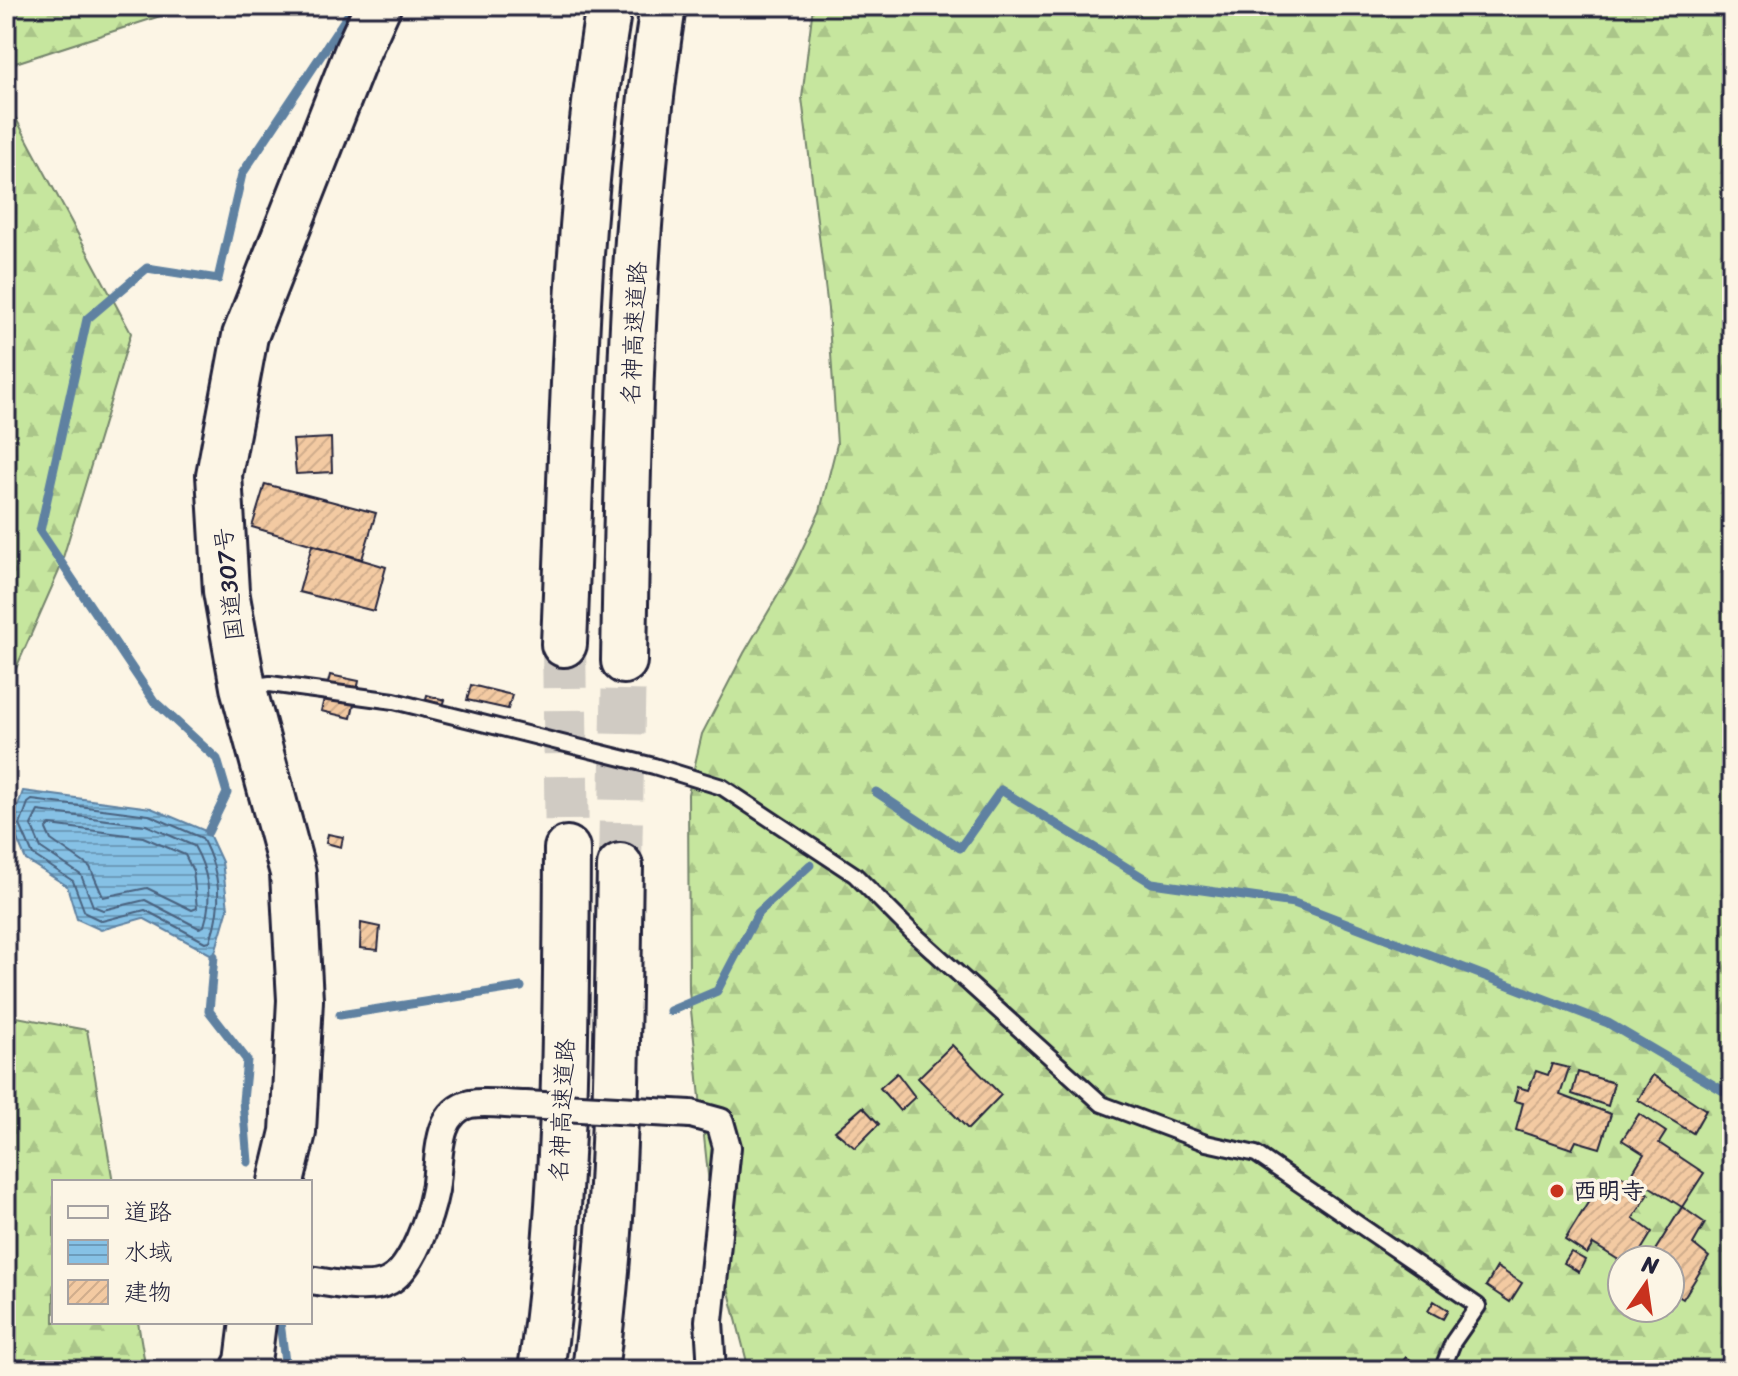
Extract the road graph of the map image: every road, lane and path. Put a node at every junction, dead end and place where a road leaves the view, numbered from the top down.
1 (378, 6) edge
2 (609, 6) edge
3 (663, 6) edge
4 (564, 644) tunnel mouth
5 (624, 661) tunnel mouth
6 (243, 687) junction
7 (567, 849) tunnel mouth
8 (620, 866) tunnel mouth
9 (281, 1180) edge
10 (312, 1280) edge
11 (253, 1324) edge
12 (244, 1370) edge
13 (541, 1370) edge
14 (595, 1370) edge
15 (712, 1370) edge
16 (1442, 1370) edge

1 - 6 highway, 国道307号
2 - 4 highway
3 - 5 highway, 名神高速道路
6 - 9 highway, 国道307号
6 - 16 lane
7 - 13 highway, 名神高速道路
8 - 14 highway
10 - 15 street, bridge
11 - 12 highway

